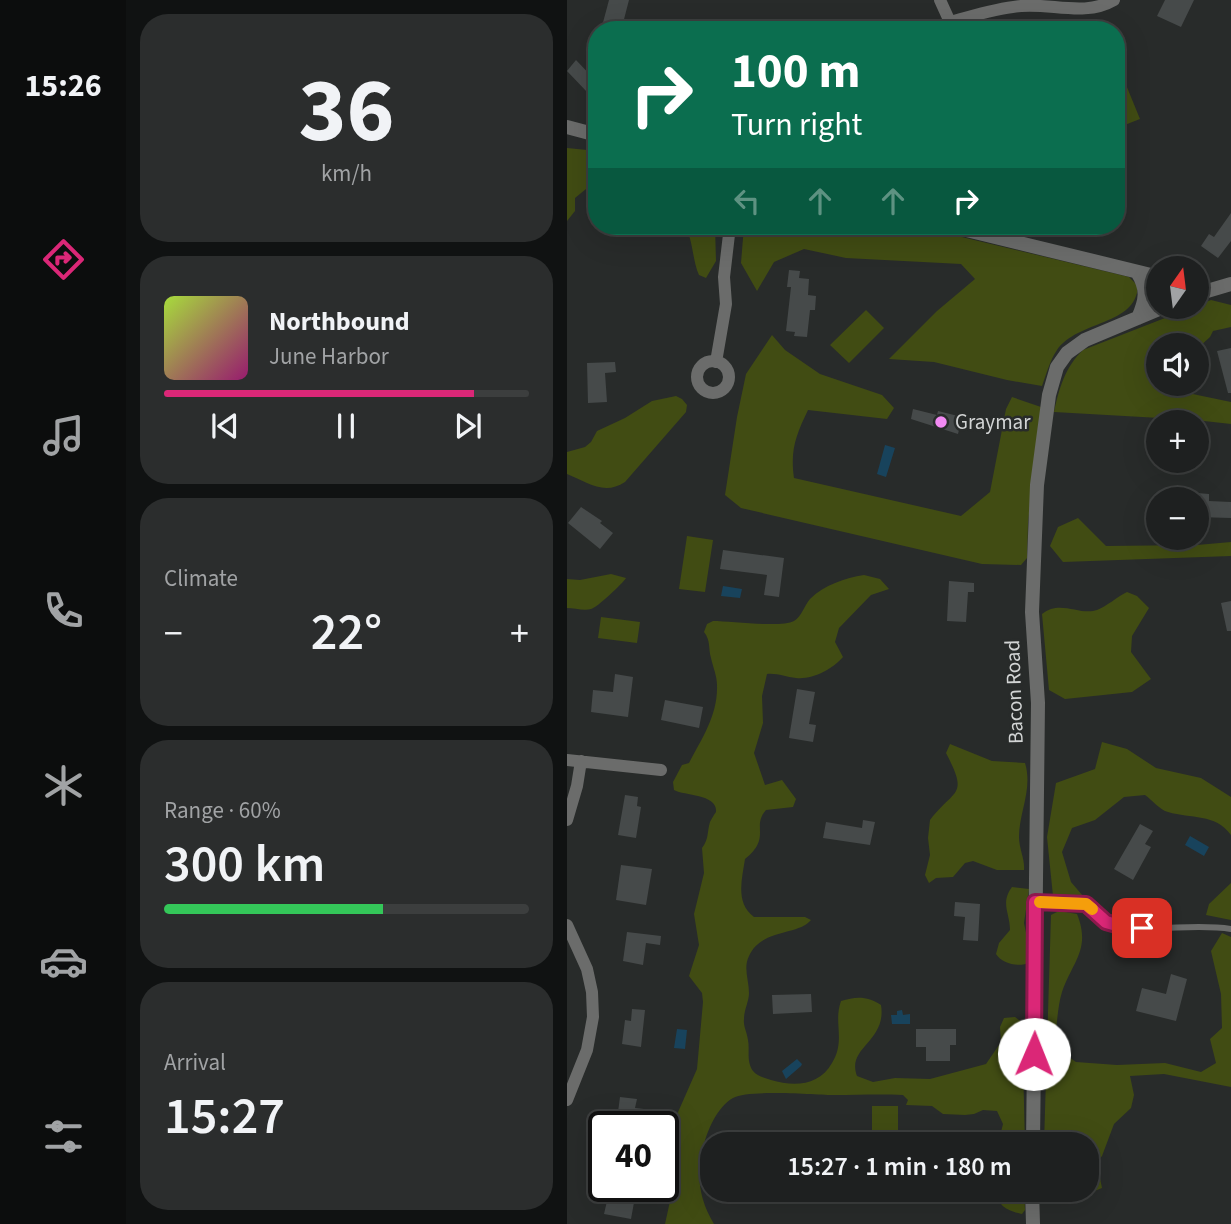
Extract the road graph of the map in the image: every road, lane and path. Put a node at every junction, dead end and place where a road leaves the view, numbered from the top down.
1 (940, 0) edge
2 (1114, 0) edge
3 (945, 21) edge
4 (964, 21) edge
5 (567, 127) edge
6 (588, 133) edge
7 (729, 235) edge
8 (987, 235) edge
9 (1137, 272) junction
10 (1146, 274) edge
11 (1231, 284) edge
12 (1209, 289) edge
13 (1209, 291) edge
14 (1231, 295) edge
15 (1146, 315) edge
16 (1138, 318) junction
17 (716, 362) dead end
18 (567, 760) edge
19 (581, 761) junction
20 (661, 770) dead end
21 (567, 820) edge
22 (1035, 902) junction
23 (567, 925) edge
24 (1231, 929) edge
25 (567, 1100) edge
26 (1033, 1132) edge
27 (1032, 1202) edge
28 (1033, 1224) edge

1 - 3 street
2 - 4 street
5 - 6 street
7 - 17 street
8 - 9 street
9 - 10 street
9 - 16 street
11 - 12 street
13 - 14 street
15 - 16 street, Bacon Road
16 - 22 street, Bacon Road
18 - 19 street
19 - 20 street
19 - 21 street
22 - 24 lane
22 - 26 street, Bacon Road
23 - 25 street
27 - 28 street

